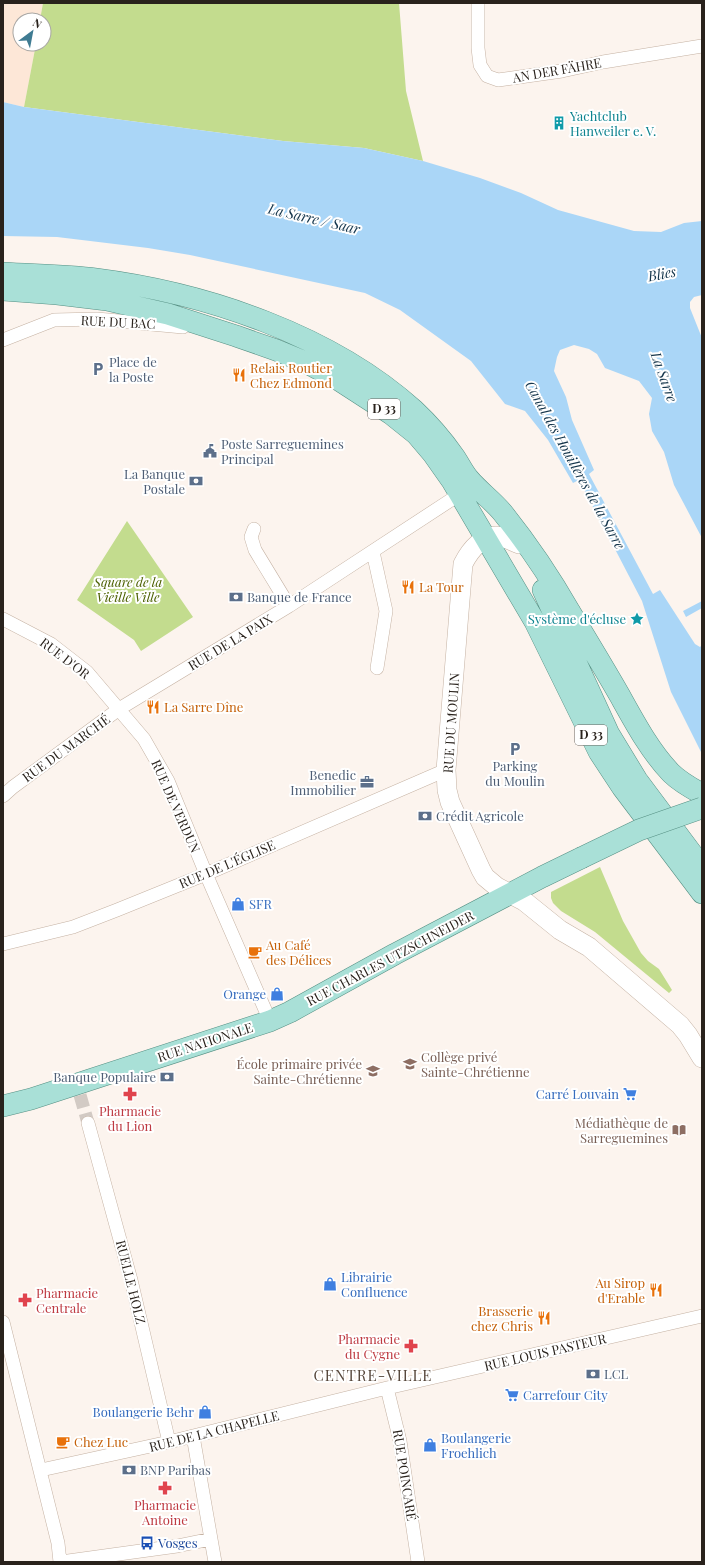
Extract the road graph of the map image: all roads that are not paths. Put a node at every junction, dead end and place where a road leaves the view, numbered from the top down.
1 (478, 3) edge
2 (702, 46) edge
3 (3, 273) edge
4 (3, 290) edge
5 (236, 336) junction
6 (3, 340) edge
7 (460, 494) junction
8 (508, 521) junction
9 (254, 529) dead end
10 (486, 538) junction
11 (520, 544) junction
12 (373, 552) junction
13 (289, 606) junction
14 (3, 619) edge
15 (377, 668) dead end
16 (119, 708) junction
17 (446, 770) junction
18 (702, 794) edge
19 (3, 796) edge
20 (702, 808) edge
21 (702, 867) edge
22 (206, 874) junction
23 (702, 893) edge
24 (511, 894) junction
25 (3, 944) edge
26 (270, 1021) junction
27 (702, 1058) edge
28 (3, 1106) edge
29 (88, 1123) tunnel mouth
30 (702, 1316) edge
31 (3, 1322) edge
32 (387, 1388) junction
33 (193, 1436) junction
34 (169, 1442) junction
35 (40, 1470) junction
36 (211, 1539) junction
37 (61, 1562) edge
38 (215, 1562) edge
39 (418, 1562) edge

1 - 2 street, AN DER FÄHRE
3 - 8 main road, D 33
4 - 5 main road, D 33
5 - 6 street, RUE DU BAC
5 - 7 main road, D 33
7 - 10 main road, D 33
7 - 12 street, RUE DE LA PAIX
8 - 11 main road, D 33
8 - 18 main road, D 33
9 - 13 street
10 - 11 street
10 - 17 street, RUE DU MOULIN
10 - 23 main road, D 33
11 - 21 main road, D 33
12 - 13 street, RUE DE LA PAIX
12 - 15 street
13 - 16 street, RUE DE LA PAIX
14 - 16 street, RUE D'OR
16 - 19 street, RUE DU MARCHÉ
16 - 22 street, RUE DE VERDUN
17 - 22 street, RUE DE L'ÉGLISE
17 - 24 street, RUE DU MOULIN
20 - 24 main road, bridge
22 - 25 street, RUE DE L'ÉGLISE
22 - 26 street, RUE DE VERDUN
24 - 26 main road, RUE CHARLES UTZSCHNEIDER
24 - 27 street, RUE DU MOULIN
26 - 28 main road, RUE NATIONALE
29 - 34 street, RUELLE HOLZ
30 - 32 street, RUE LOUIS PASTEUR
31 - 35 street
32 - 33 street, RUE DE LA CHAPELLE
32 - 39 street, RUE POINCARÉ
33 - 34 street, RUE DE LA CHAPELLE
33 - 36 street
34 - 35 street, RUE DE LA CHAPELLE
35 - 37 street
36 - 37 street
36 - 38 street

